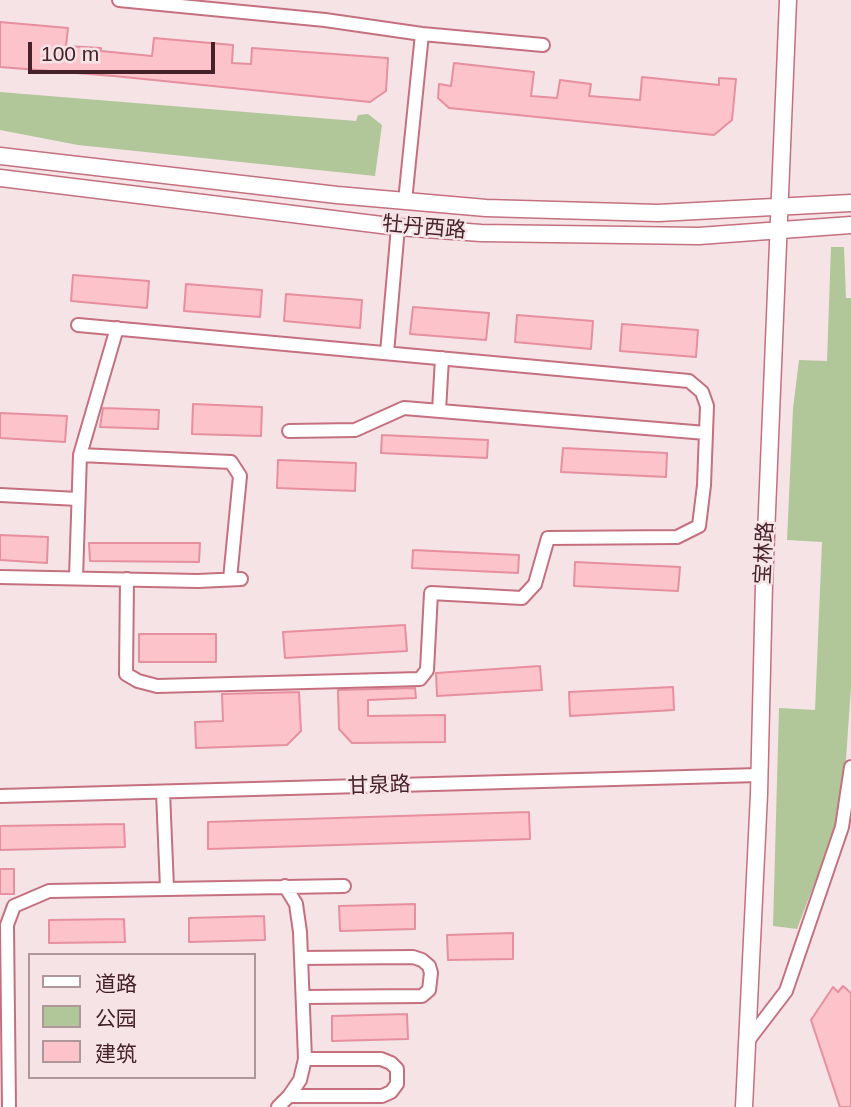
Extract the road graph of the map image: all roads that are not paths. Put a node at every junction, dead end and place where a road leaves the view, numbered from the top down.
1 (119, 0) edge
2 (788, 0) edge
3 (422, 34) junction
4 (543, 45) dead end
5 (0, 156) edge
6 (0, 178) edge
7 (405, 201) junction
8 (851, 203) edge
9 (779, 208) junction
10 (851, 225) edge
11 (398, 227) junction
12 (778, 230) junction
13 (78, 325) dead end
14 (117, 328) junction
15 (387, 353) junction
16 (442, 358) junction
17 (439, 411) junction
18 (289, 431) dead end
19 (706, 433) junction
20 (80, 455) junction
21 (0, 495) edge
22 (78, 499) junction
23 (0, 577) edge
24 (76, 578) junction
25 (127, 579) junction
26 (851, 767) edge
27 (759, 775) junction
28 (850, 790) edge
29 (163, 792) junction
30 (0, 796) edge
31 (285, 886) junction
32 (344, 886) dead end
33 (167, 888) junction
34 (302, 958) junction
35 (303, 998) junction
36 (747, 1042) junction
37 (4, 1044) edge
38 (305, 1059) junction
39 (289, 1096) junction
40 (9, 1107) edge
41 (278, 1107) edge
42 (744, 1107) edge

1 - 3 street
2 - 9 street, 宝林路
3 - 4 street
3 - 7 street
5 - 7 street, 牡丹西路
6 - 11 street, 牡丹西路
7 - 9 street, 牡丹西路
8 - 9 street, 牡丹西路
9 - 12 street, 宝林路
10 - 12 street, 牡丹西路
11 - 12 street, 牡丹西路
11 - 15 street
12 - 27 street, 宝林路
13 - 14 street
14 - 15 street
14 - 20 street
15 - 16 street
16 - 17 street
16 - 19 street
17 - 18 street
17 - 19 street
19 - 25 street
20 - 22 street
20 - 25 street
21 - 22 street
22 - 24 street
23 - 24 street
24 - 25 street
26 - 28 street
27 - 29 street, 甘泉路
27 - 36 street, 宝林路
28 - 36 street
29 - 30 street, 甘泉路
29 - 33 street
31 - 32 street
31 - 33 street
31 - 34 street
33 - 37 street
34 - 35 street
34 - 35 street
35 - 38 street
36 - 42 street, 宝林路
37 - 40 street
38 - 39 street
38 - 39 street
39 - 41 street

